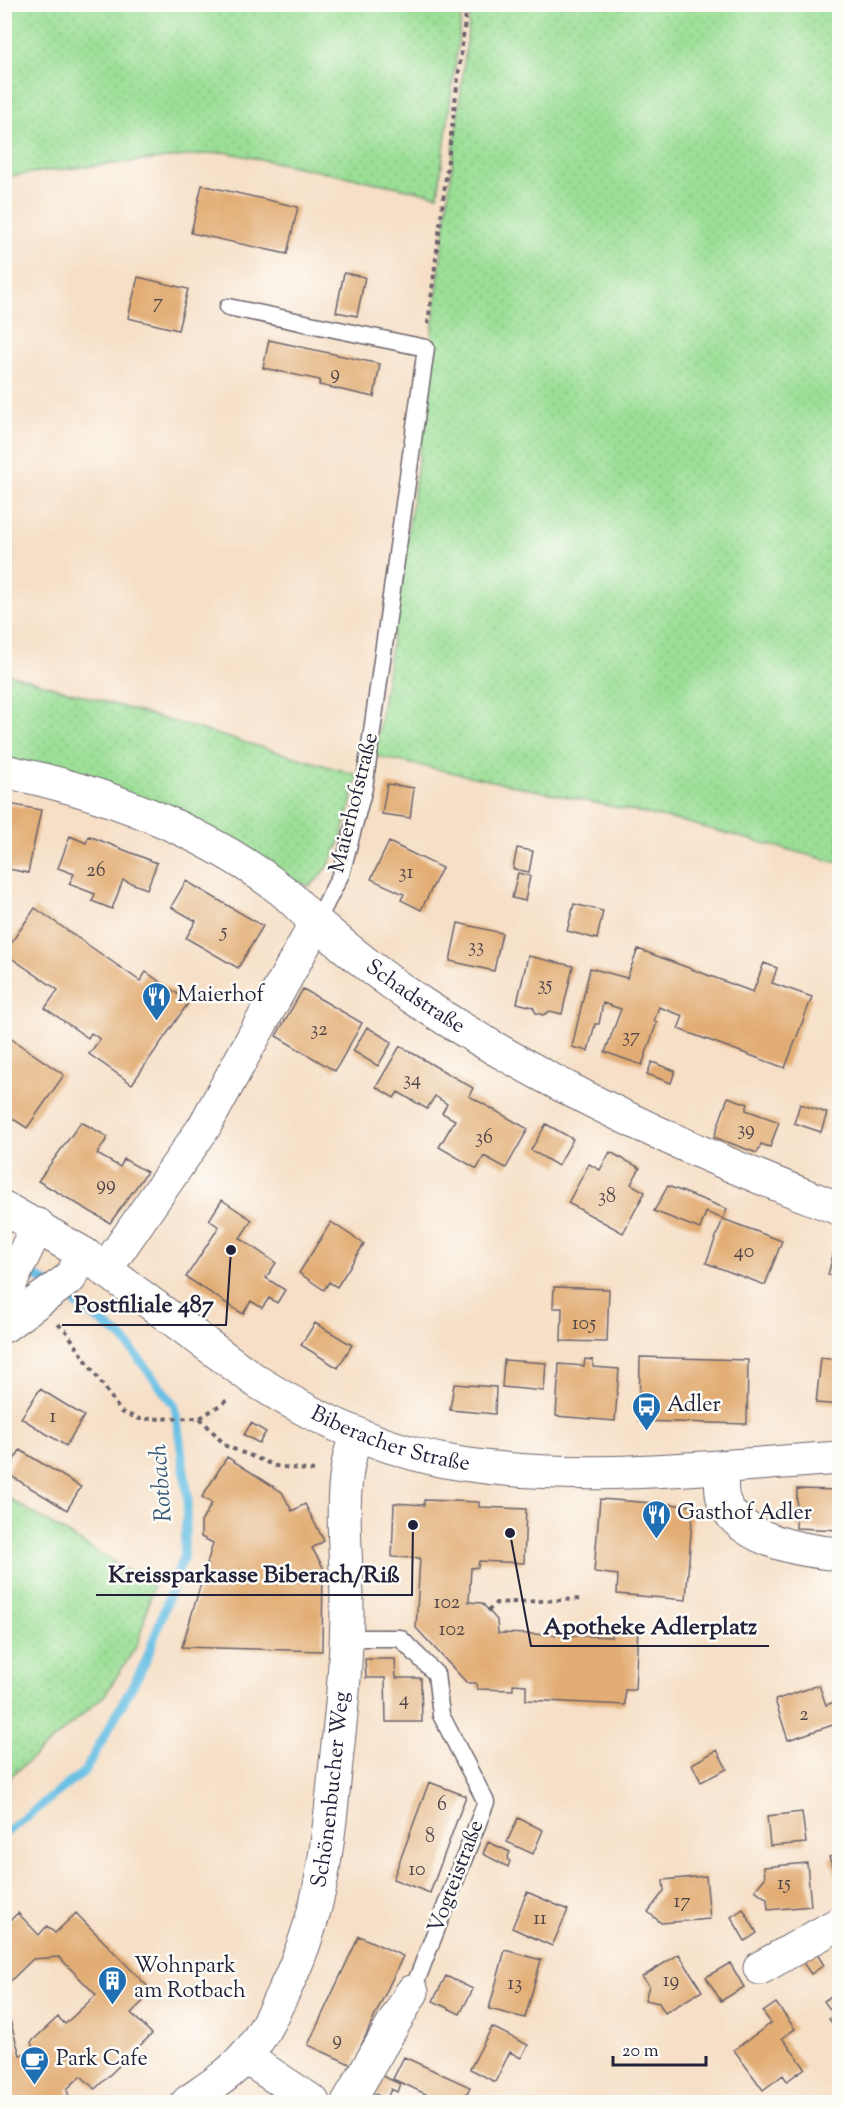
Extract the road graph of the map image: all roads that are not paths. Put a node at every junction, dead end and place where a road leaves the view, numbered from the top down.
1 (228, 307) dead end
2 (4, 771) edge
3 (316, 923) junction
4 (4, 1208) edge
5 (840, 1209) edge
6 (31, 1237) junction
7 (86, 1267) junction
8 (8, 1288) edge
9 (4, 1326) edge
10 (357, 1434) junction
11 (840, 1458) edge
12 (721, 1467) junction
13 (840, 1554) edge
14 (347, 1638) junction
15 (840, 1923) edge
16 (760, 1968) dead end
17 (412, 1992) joint
18 (245, 2057) junction
19 (188, 2103) edge
20 (313, 2103) edge
21 (348, 2103) edge

1 - 3 lane, Maierhofstraße
2 - 3 street, Schadstraße
3 - 5 street, Schadstraße
3 - 7 street, Maierhofstraße
4 - 6 street, Biberacher Straße
6 - 7 street, Biberacher Straße
6 - 8 street
7 - 9 street, Maierhofstraße
7 - 10 street, Biberacher Straße
10 - 12 street, Biberacher Straße
10 - 14 street, Schönenbucher Weg
11 - 12 street, Biberacher Straße
12 - 13 street
14 - 17 lane, Vogteistraße
14 - 18 street, Schönenbucher Weg
15 - 16 street
17 - 21 street, Vogteistraße
18 - 19 street, Schönenbucher Weg
18 - 20 street

